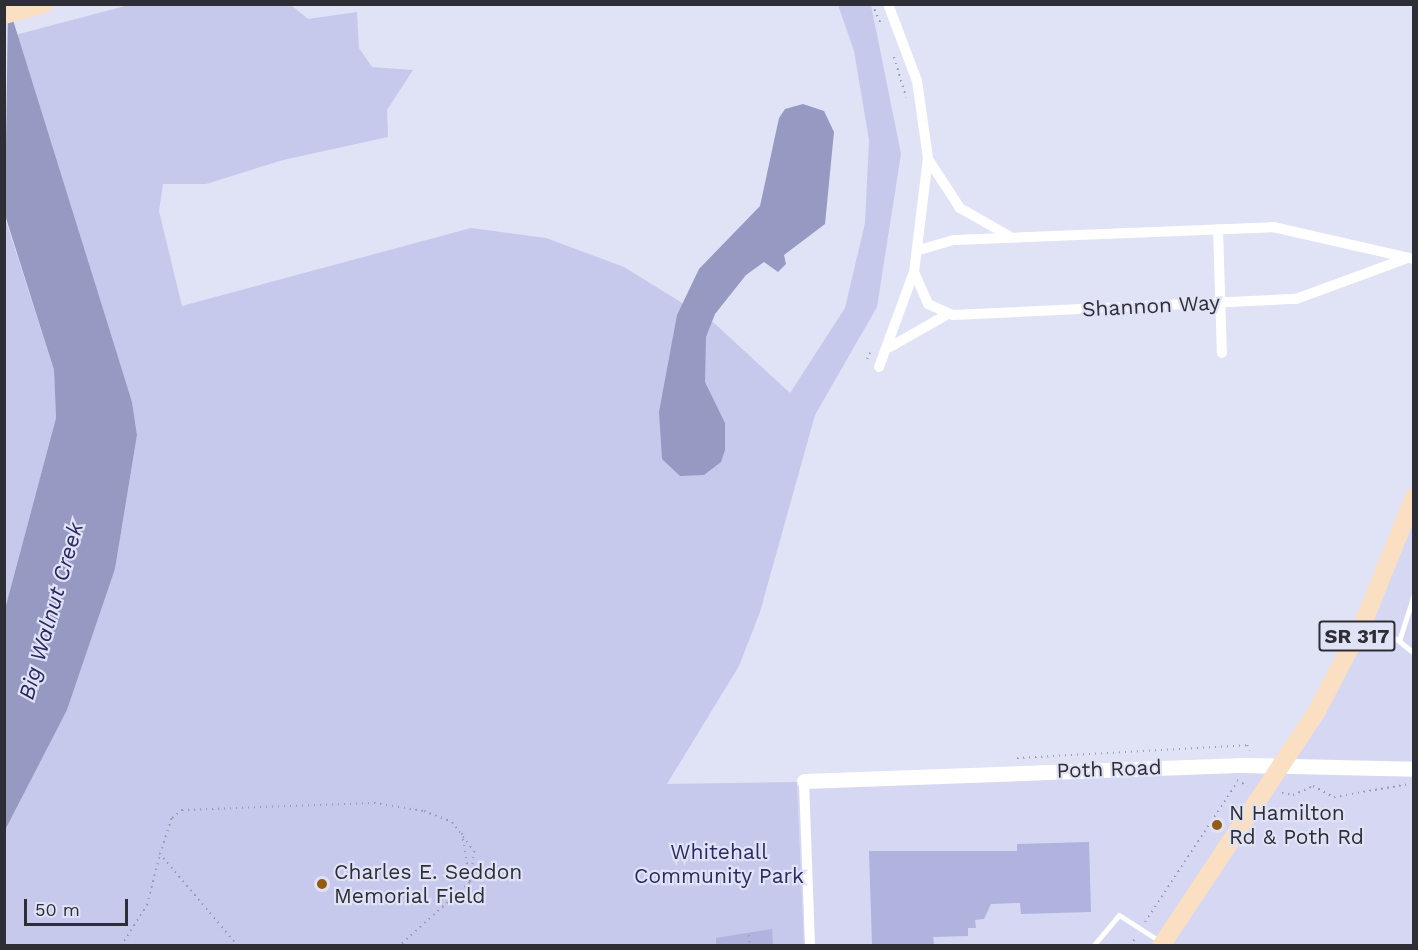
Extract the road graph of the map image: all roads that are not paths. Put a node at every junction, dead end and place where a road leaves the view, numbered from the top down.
1 (888, 4) edge
2 (43, 5) edge
3 (4, 15) edge
4 (928, 158) junction
5 (1218, 229) junction
6 (1015, 238) junction
7 (919, 250) junction
8 (1409, 259) edge
9 (915, 272) junction
10 (1220, 302) junction
11 (946, 315) junction
12 (890, 347) junction
13 (1222, 353) dead end
14 (879, 367) dead end
15 (1413, 497) edge
16 (1409, 528) edge
17 (1413, 594) edge
18 (1364, 621) junction
19 (1399, 641) junction
20 (1413, 653) edge
21 (1281, 765) junction
22 (1413, 769) edge
23 (804, 781) joint
24 (1164, 944) edge
25 (810, 945) edge
26 (1093, 945) edge

1 - 4 street
2 - 3 main road
4 - 6 street
4 - 7 street
5 - 6 street, Shannon Way
5 - 8 street, Shannon Way
5 - 10 street
6 - 7 street, Shannon Way
7 - 9 street
8 - 10 street, Shannon Way
9 - 11 street
9 - 12 street
10 - 11 street, Shannon Way
10 - 13 street
11 - 12 street
12 - 14 street
15 - 16 main road, SR 317
16 - 18 main road, SR 317
17 - 19 lane
18 - 19 lane
18 - 21 main road, SR 317
19 - 20 lane
21 - 22 street, Poth Road
21 - 23 street, Poth Road
21 - 24 main road, SR 317
23 - 25 street
24 - 26 lane

